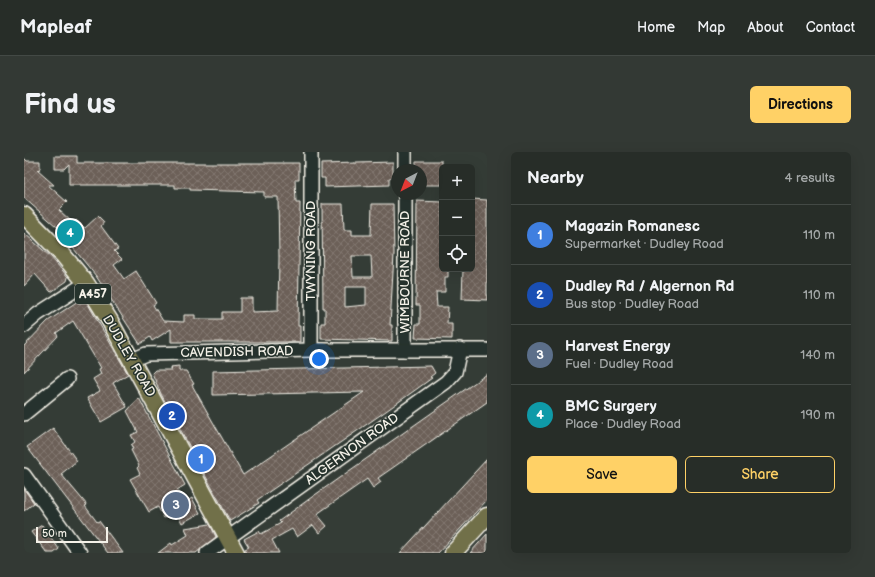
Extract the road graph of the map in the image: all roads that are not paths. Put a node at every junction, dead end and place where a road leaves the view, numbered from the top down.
1 (311, 152) edge
2 (406, 152) edge
3 (406, 164) edge
4 (406, 200) edge
5 (24, 215) edge
6 (86, 283) junction
7 (24, 326) edge
8 (460, 349) junction
9 (311, 350) junction
10 (406, 350) junction
11 (487, 350) edge
12 (132, 360) junction
13 (67, 379) dead end
14 (24, 414) edge
15 (24, 475) edge
16 (487, 516) edge
17 (228, 538) junction
18 (80, 553) edge
19 (207, 553) edge
20 (236, 553) edge
21 (453, 553) edge

1 - 9 street, TWYNING ROAD
2 - 3 street
4 - 10 street, WIMBOURNE ROAD
5 - 6 main road, DUDLEY ROAD / A457
6 - 7 street
6 - 12 main road, DUDLEY ROAD / A457
8 - 10 street, CAVENDISH ROAD
8 - 11 street, CAVENDISH ROAD
8 - 17 street, ALGERNON ROAD
9 - 10 street, CAVENDISH ROAD
9 - 12 street, CAVENDISH ROAD
12 - 17 main road, DUDLEY ROAD / A457
13 - 14 street
15 - 18 street
16 - 21 main road
17 - 19 street, ALGERNON ROAD
17 - 20 main road, DUDLEY ROAD / A457

